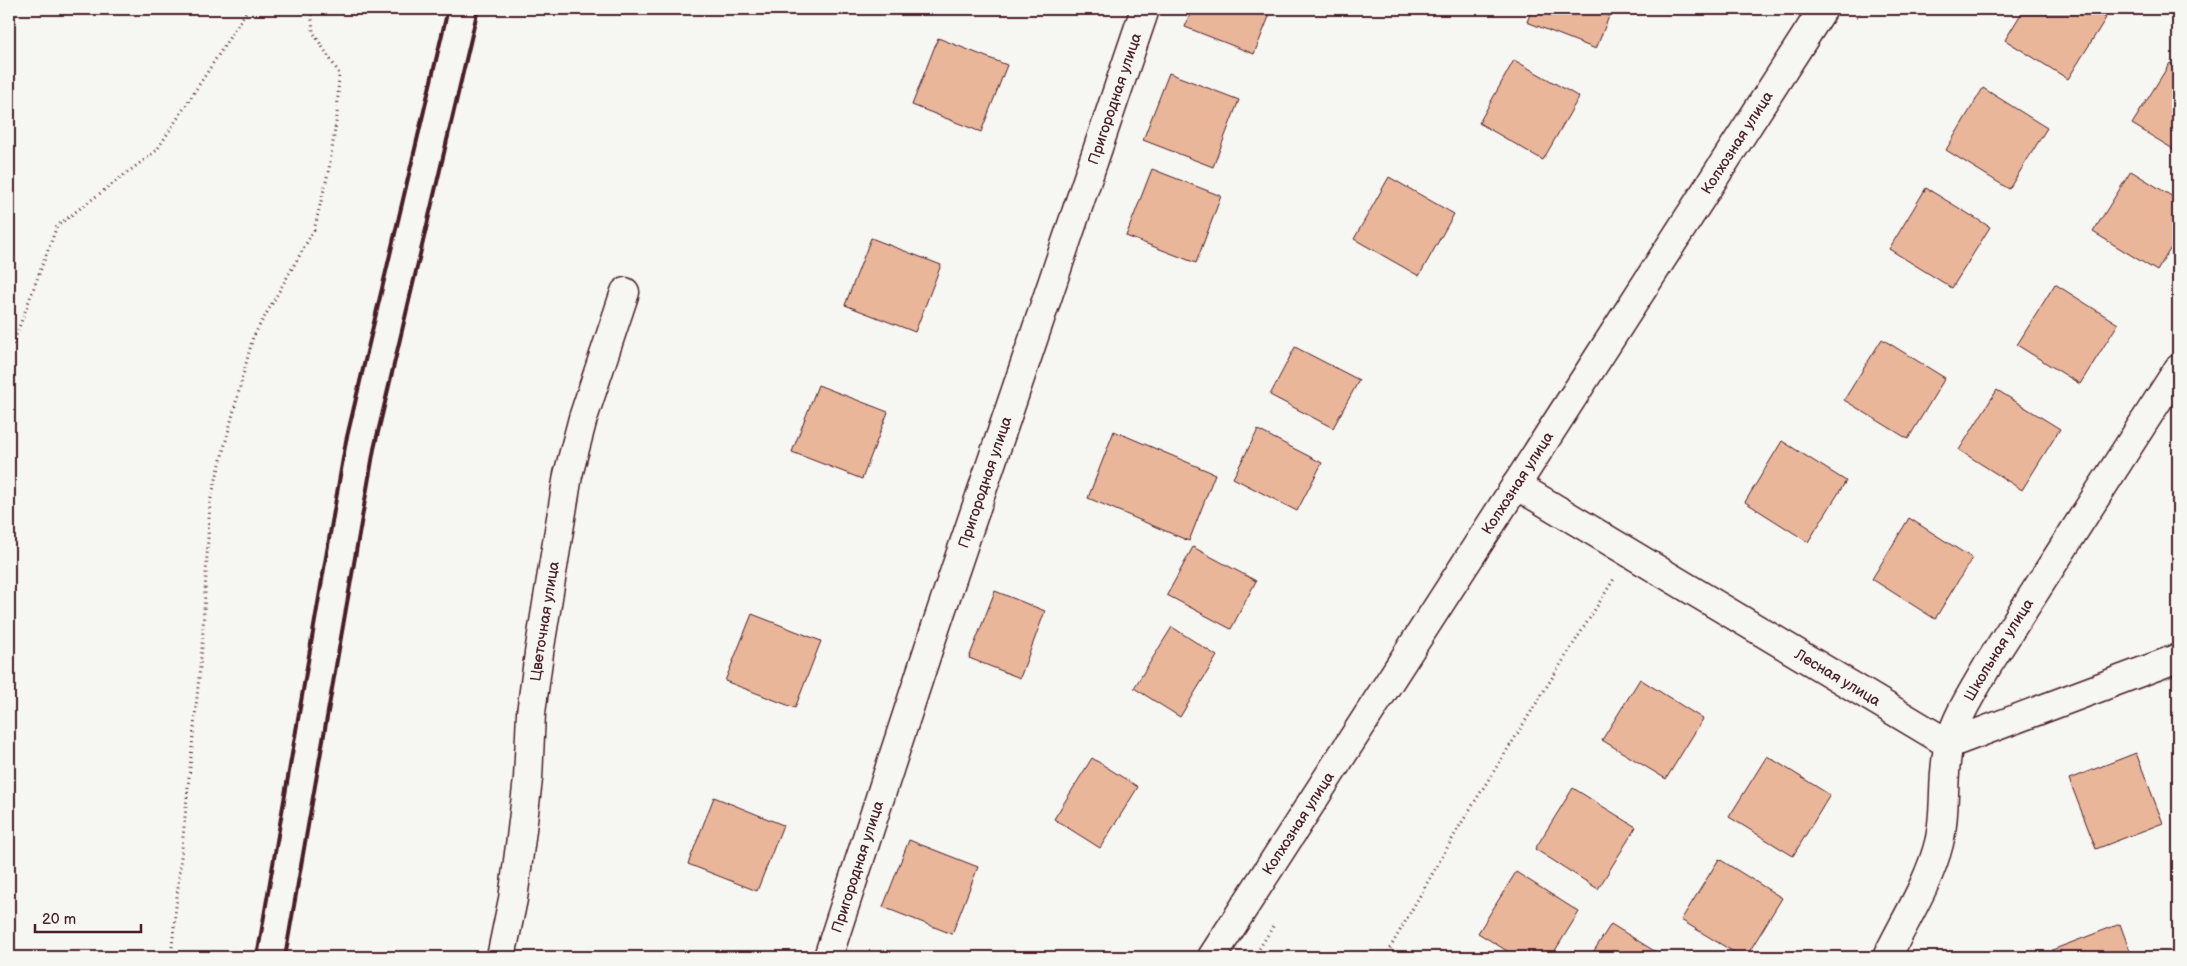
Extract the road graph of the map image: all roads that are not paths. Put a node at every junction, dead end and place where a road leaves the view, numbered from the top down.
1 (1145, 9) edge
2 (1823, 9) edge
3 (625, 292) dead end
4 (2178, 369) edge
5 (1516, 485) junction
6 (2178, 658) edge
7 (1949, 744) junction
8 (501, 957) edge
9 (828, 957) edge
10 (1212, 957) edge
11 (1886, 957) edge

1 - 9 street, Пригородная улица
2 - 5 street, Колхозная улица
3 - 8 street, Цветочная улица
4 - 7 street, Школьная улица
5 - 7 street, Лесная улица
5 - 10 street, Колхозная улица
6 - 7 street
7 - 11 street, Школьная улица

